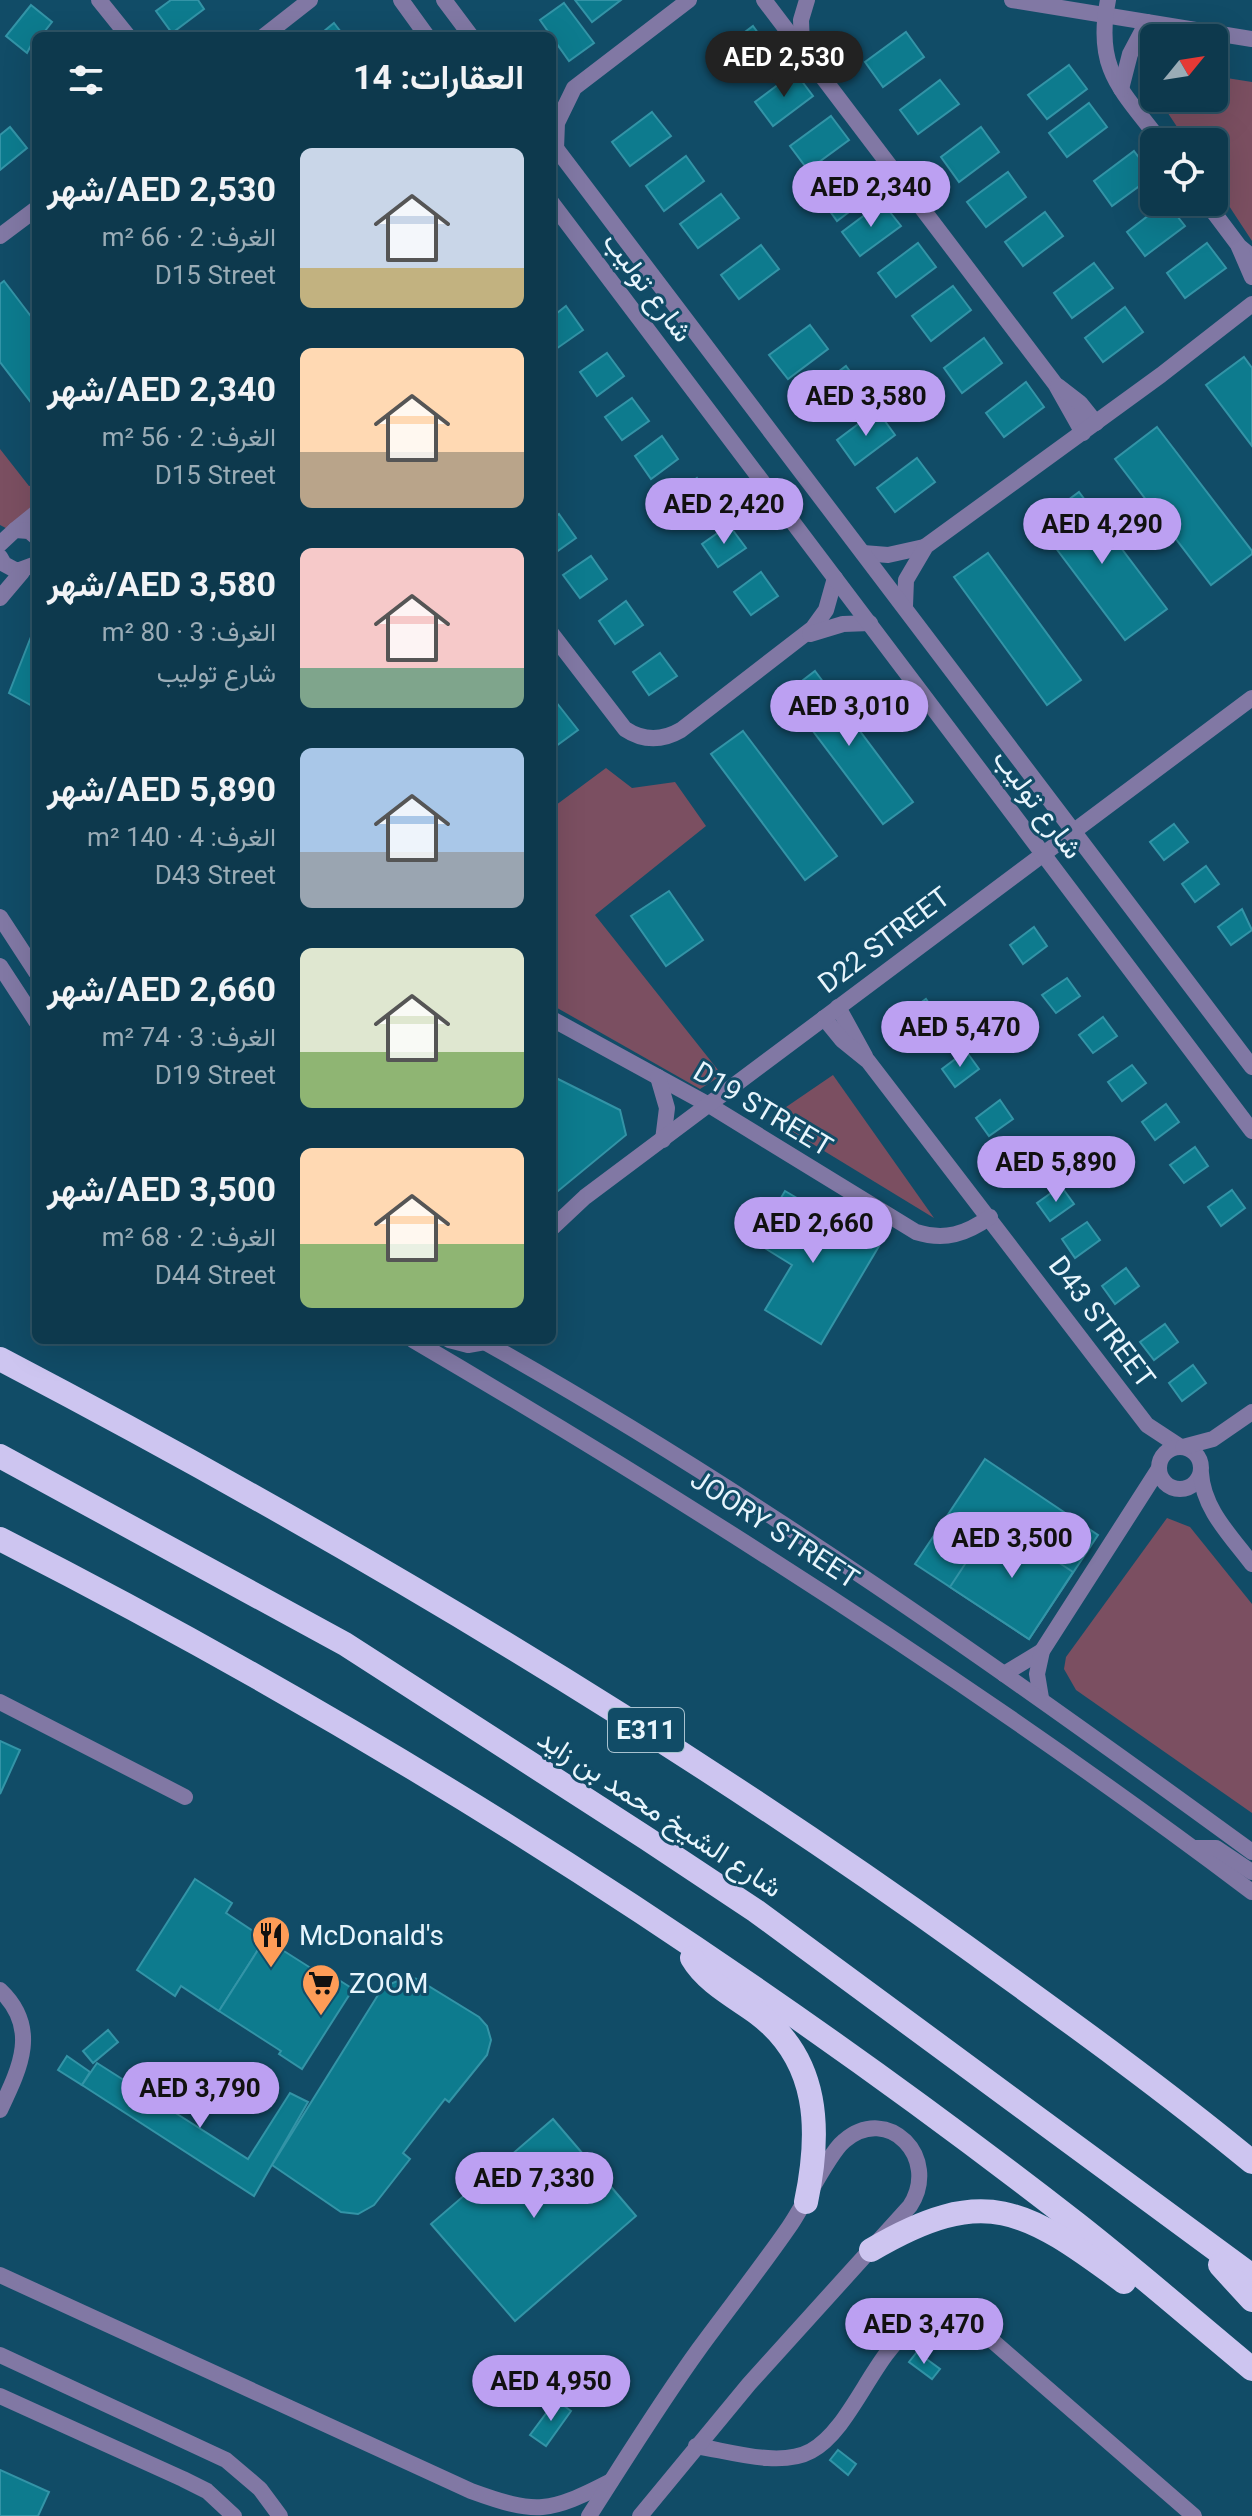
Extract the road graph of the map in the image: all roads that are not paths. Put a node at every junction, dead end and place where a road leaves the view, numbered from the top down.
1 (99, 0) edge
2 (310, 0) edge
3 (401, 0) edge
4 (444, 0) edge
5 (689, 0) edge
6 (764, 0) edge
7 (807, 0) edge
8 (1012, 0) edge
9 (1107, 8) edge
10 (1147, 22) junction
11 (125, 32) edge
12 (269, 32) edge
13 (424, 32) edge
14 (468, 32) edge
15 (1252, 39) edge
16 (803, 49) junction
17 (574, 88) junction
18 (1121, 89) junction
19 (556, 92) edge
20 (1150, 128) edge
21 (556, 131) edge
22 (556, 149) edge
23 (556, 208) edge
24 (32, 212) edge
25 (1217, 216) edge
26 (1, 234) edge
27 (1245, 251) edge
28 (1252, 277) edge
29 (1252, 304) edge
30 (1089, 428) junction
31 (32, 517) edge
32 (32, 534) edge
33 (5, 542) edge
34 (926, 546) junction
35 (863, 553) junction
36 (31, 569) edge
37 (835, 578) junction
38 (0, 592) edge
39 (0, 598) edge
40 (905, 606) junction
41 (870, 623) junction
42 (805, 636) junction
43 (556, 639) edge
44 (1252, 698) edge
45 (1073, 830) junction
46 (1043, 853) junction
47 (0, 917) edge
48 (0, 966) edge
49 (32, 966) edge
50 (838, 1007) junction
51 (32, 1015) edge
52 (824, 1018) junction
53 (556, 1021) edge
54 (868, 1061) junction
55 (1252, 1067) edge
56 (658, 1077) junction
57 (709, 1105) junction
58 (1252, 1131) edge
59 (663, 1140) junction
60 (990, 1217) junction
61 (556, 1224) edge
62 (420, 1344) edge
63 (489, 1344) edge
64 (0, 1359) edge
65 (1252, 1412) edge
66 (1147, 1425) junction
67 (1221, 1434) junction
68 (1181, 1447) junction
69 (0, 1456) edge
70 (1158, 1467) junction
71 (1201, 1469) junction
72 (1177, 1489) junction
73 (1138, 1506) junction
74 (1211, 1509) junction
75 (0, 1539) edge
76 (1252, 1564) edge
77 (1042, 1651) junction
78 (1004, 1674) junction
79 (1041, 1698) junction
80 (0, 1702) edge
81 (185, 1797) dead end
82 (1194, 1848) junction
83 (1252, 1852) edge
84 (1252, 1872) edge
85 (1252, 1892) edge
86 (683, 1942) junction
87 (0, 1990) edge
88 (0, 2110) edge
89 (1249, 2159) edge
90 (806, 2202) junction
91 (1178, 2218) junction
92 (871, 2250) junction
93 (0, 2275) edge
94 (1252, 2276) edge
95 (1252, 2300) edge
96 (1211, 2335) junction
97 (0, 2355) edge
98 (1252, 2369) edge
99 (0, 2396) edge
100 (696, 2446) junction
101 (611, 2481) junction
102 (471, 2491) junction
103 (234, 2516) edge
104 (280, 2516) edge
105 (505, 2516) edge
106 (589, 2516) edge
107 (640, 2516) edge
108 (1194, 2516) edge

1 - 11 street
2 - 12 street
3 - 13 street
4 - 14 street
5 - 17 street
6 - 16 street
7 - 16 street
8 - 9 street
9 - 10 street
9 - 18 street
10 - 15 street
10 - 18 street
16 - 30 street
17 - 19 street
17 - 21 street
18 - 20 street
22 - 35 street, شارع توليب
23 - 37 street, شارع توليب
24 - 26 street
25 - 27 street
27 - 28 street
29 - 30 street
30 - 34 street
31 - 33 street
32 - 33 street
33 - 36 street
33 - 38 street
34 - 35 street
34 - 40 street
35 - 40 street, شارع توليب
36 - 39 street
37 - 41 street, شارع توليب
37 - 42 street
40 - 45 street, شارع توليب
41 - 42 street
41 - 46 street, شارع توليب
42 - 43 street
44 - 45 street, D22 STREET
45 - 46 street, D22 STREET
45 - 55 street, شارع توليب
46 - 50 street, D22 STREET
46 - 58 street, شارع توليب
47 - 49 street
48 - 51 street
50 - 52 street, D22 STREET
50 - 54 street, D43 STREET
52 - 54 street, D43 STREET
52 - 57 street, D22 STREET
53 - 56 street, D19 STREET
54 - 60 street, D43 STREET
56 - 57 street, D19 STREET
56 - 59 street
57 - 59 street, D22 STREET
57 - 60 street, D19 STREET
59 - 61 street, D22 STREET
60 - 66 street, D43 STREET
62 - 82 street, JOORY STREET
63 - 78 street, JOORY STREET
64 - 89 highway, E311
65 - 67 street
66 - 68 street, D43 STREET
66 - 70 street, D43 STREET
67 - 68 street
67 - 71 street
68 - 70 street
68 - 71 street
69 - 91 highway, شارع الشيخ محمد بن زايد
70 - 72 street
70 - 73 street
71 - 72 street
71 - 74 street
72 - 73 street
72 - 74 street
73 - 77 street
74 - 76 street
75 - 86 highway
77 - 78 street
77 - 79 street
78 - 79 street, JOORY STREET
79 - 83 street, JOORY STREET
80 - 81 street
82 - 84 street
82 - 85 street, JOORY STREET
86 - 90 highway
86 - 96 highway
87 - 88 street
90 - 92 street
90 - 101 street
91 - 94 highway, شارع الشيخ محمد بن زايد
91 - 95 highway
92 - 96 highway
92 - 100 street
93 - 102 street
96 - 98 highway
97 - 104 street
99 - 103 street
100 - 107 street
100 - 108 street
101 - 102 street
101 - 106 street
102 - 105 street

